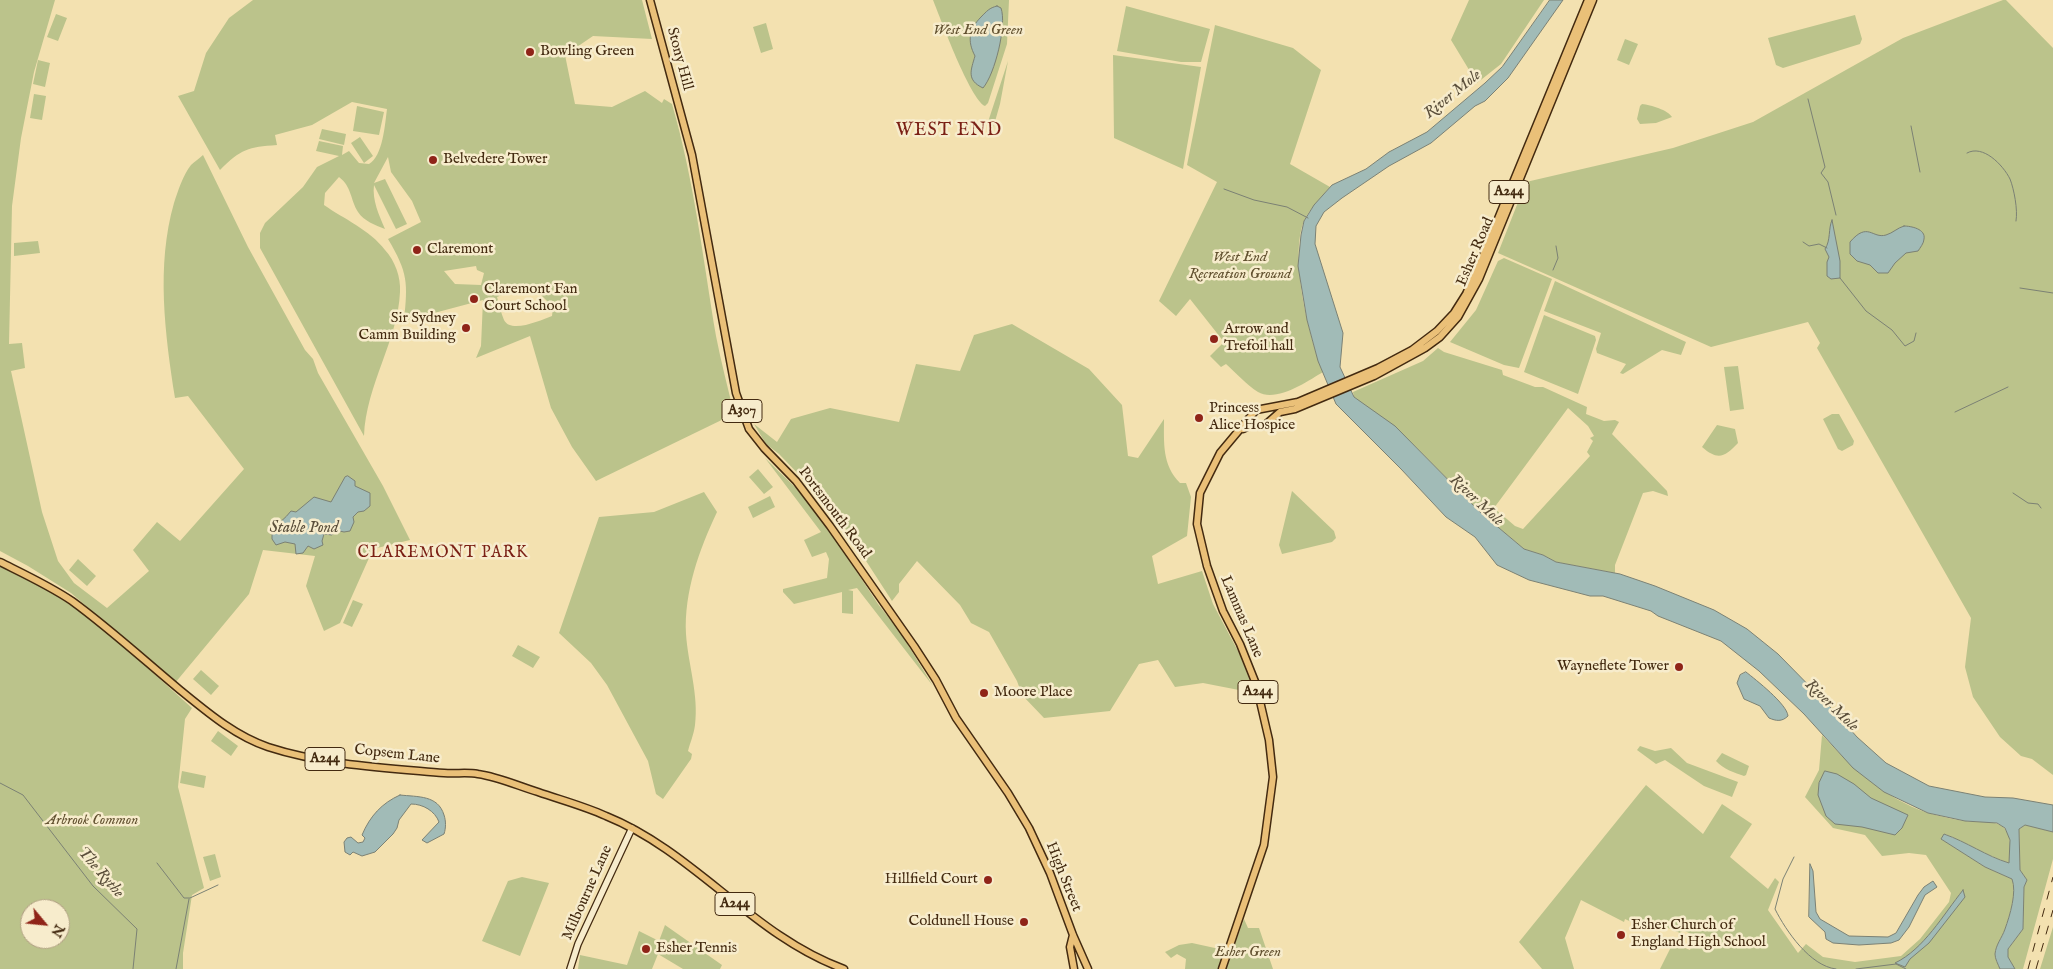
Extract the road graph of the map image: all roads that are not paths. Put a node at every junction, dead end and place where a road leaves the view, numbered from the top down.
1 (650, 0) edge
2 (1588, 0) edge
3 (1593, 0) edge
4 (684, 125) joint
5 (1358, 380) junction
6 (1329, 392) junction
7 (1263, 408) junction
8 (1252, 414) junction
9 (1270, 419) junction
10 (1256, 425) junction
11 (1241, 430) junction
12 (0, 562) edge
13 (632, 828) junction
14 (1028, 828) joint
15 (1073, 935) junction
16 (570, 969) edge
17 (844, 969) edge
18 (1074, 969) edge
19 (1088, 969) edge
20 (1222, 969) edge

1 - 4 main road, Stony Hill / A307
2 - 5 main road, Esher Road / A244
3 - 5 main road, Esher Road / A244
4 - 14 main road, Portsmouth Road / A307
5 - 6 main road, A244
6 - 7 main road, A244
6 - 9 main road, A244
7 - 8 main road
7 - 9 main road
8 - 10 main road
8 - 11 main road, Lammas Lane / A244
9 - 10 main road
10 - 11 main road, Lammas Lane / A244
11 - 20 main road, Lammas Lane / A244
12 - 13 main road, Copsem Lane / A244
13 - 16 street, Milbourne Lane
13 - 17 main road, A244
14 - 15 main road, High Street / A307
15 - 18 main road, High Street / A307
15 - 19 main road, High Street / A307

